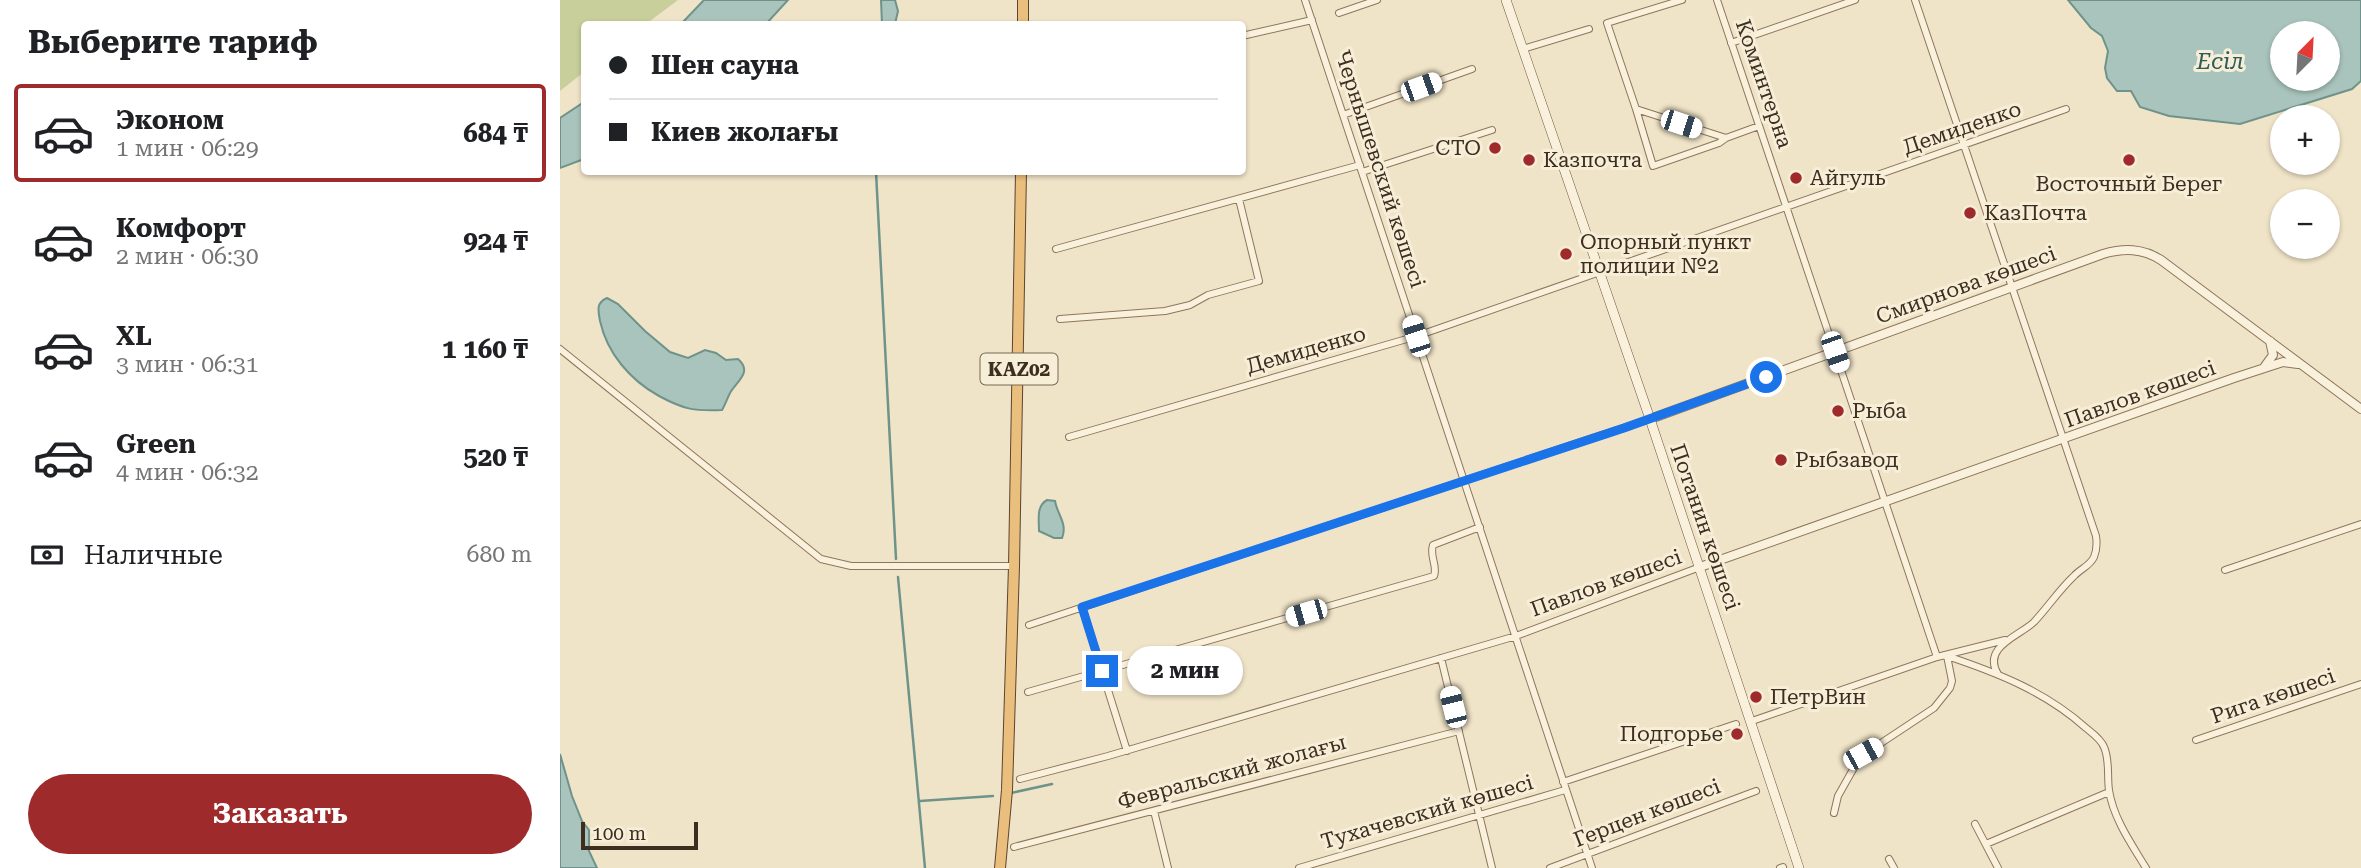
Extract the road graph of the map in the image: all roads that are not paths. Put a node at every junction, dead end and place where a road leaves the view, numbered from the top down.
1 (1023, 0) edge
2 (1306, 0) edge
3 (1377, 0) edge
4 (1506, 0) edge
5 (1682, 0) edge
6 (1717, 0) edge
7 (1856, 0) edge
8 (1915, 0) edge
9 (1339, 13) dead end
10 (1312, 20) junction
11 (1023, 21) edge
12 (1588, 29) dead end
13 (1246, 35) edge
14 (1731, 43) junction
15 (1523, 49) junction
16 (1472, 69) dead end
17 (1636, 109) junction
18 (2066, 109) dead end
19 (1343, 114) junction
20 (1759, 126) junction
21 (1492, 130) dead end
22 (1726, 138) junction
23 (1965, 145) junction
24 (1361, 169) junction
25 (1021, 175) edge
26 (1239, 199) junction
27 (1787, 207) junction
28 (1056, 248) dead end
29 (1599, 273) junction
30 (2013, 286) junction
31 (1060, 319) dead end
32 (1416, 336) junction
33 (2269, 340) junction
34 (560, 349) edge
35 (1835, 352) junction
36 (2308, 369) junction
37 (2260, 370) junction
38 (2361, 409) edge
39 (1650, 419) junction
40 (1069, 437) dead end
41 (2065, 440) junction
42 (1465, 481) junction
43 (1886, 502) junction
44 (2361, 524) edge
45 (1480, 527) junction
46 (1014, 566) junction
47 (1700, 567) junction
48 (2225, 570) dead end
49 (1082, 607) junction
50 (1029, 625) dead end
51 (1516, 636) junction
52 (2007, 640) junction
53 (1947, 656) junction
54 (1937, 657) junction
55 (1441, 658) junction
56 (1102, 671) junction
57 (1998, 674) junction
58 (2361, 684) edge
59 (1028, 692) dead end
60 (1752, 721) junction
61 (1736, 724) dead end
62 (1459, 731) junction
63 (2196, 740) dead end
64 (1127, 751) junction
65 (1020, 779) dead end
66 (1564, 786) junction
67 (1756, 791) dead end
68 (2109, 792) junction
69 (1154, 811) junction
70 (1833, 813) dead end
71 (1480, 815) junction
72 (1975, 824) dead end
73 (1986, 844) junction
74 (1014, 847) dead end
75 (1588, 854) junction
76 (1889, 859) dead end
77 (1000, 868) edge
78 (1168, 868) edge
79 (1298, 868) edge
80 (1492, 868) edge
81 (1550, 868) edge
82 (1592, 868) edge
83 (1800, 868) edge
84 (1894, 868) edge
85 (1998, 868) edge
86 (2146, 868) edge

1 - 11 highway
2 - 10 street, Чернышевский көшесі
3 - 9 street
4 - 15 main road, Потанин көшесі
5 - 17 street
6 - 14 street, Коминтерна
7 - 14 street
8 - 23 street
10 - 13 street
10 - 19 street, Чернышевский көшесі
12 - 15 street
14 - 20 street, Коминтерна
15 - 29 main road, Потанин көшесі
16 - 19 street
17 - 22 street
17 - 22 street
18 - 23 street, Демиденко
19 - 24 street, Чернышевский көшесі
20 - 22 street
20 - 27 street, Коминтерна
21 - 24 street
23 - 27 street, Демиденко
23 - 30 street
24 - 26 street
24 - 32 street, Чернышевский көшесі
25 - 46 highway, KAZ02
26 - 28 street
26 - 31 street
27 - 29 street, Демиденко
27 - 35 street, Коминтерна
29 - 32 street, Демиденко
29 - 39 main road, Потанин көшесі
30 - 33 street, Смирнова көшесі
30 - 35 street, Смирнова көшесі
30 - 41 street
32 - 40 street, Демиденко
32 - 42 street, Чернышевский көшесі
33 - 36 street, Смирнова көшесі
33 - 37 street
34 - 46 street
35 - 39 street, Смирнова көшесі
35 - 43 street, Коминтерна
36 - 37 street, Павлов көшесі
36 - 38 street, Смирнова көшесі
37 - 41 street, Павлов көшесі
39 - 42 street, Смирнова көшесі
39 - 47 main road, Потанин көшесі
41 - 43 street, Павлов көшесі
41 - 52 street
42 - 45 street, Чернышевский көшесі
42 - 49 street, Смирнова көшесі
43 - 47 street, Павлов көшесі
43 - 54 street, Коминтерна
44 - 48 street
45 - 51 street, Чернышевский көшесі
45 - 56 street
46 - 77 highway, KAZ02
47 - 51 street, Павлов көшесі
47 - 60 main road, Потанин көшесі
49 - 50 street, Смирнова көшесі
49 - 56 street
51 - 55 street, Павлов көшесі
51 - 66 street, Чернышевский көшесі
52 - 53 street
52 - 57 street
53 - 54 street
53 - 57 street
53 - 70 street
54 - 60 street
55 - 62 street
55 - 64 street, Павлов көшесі
56 - 59 street
56 - 64 street
57 - 68 street
58 - 63 street, Рига көшесі
60 - 83 main road, Потанин көшесі
61 - 66 street, Тухачевский көшесі
62 - 69 street, Февральский жолағы
62 - 71 street
64 - 65 street, Павлов көшесі
66 - 71 street, Тухачевский көшесі
66 - 75 street, Чернышевский көшесі
67 - 75 street, Герцен көшесі
68 - 73 street
68 - 86 street
69 - 74 street, Февральский жолағы
69 - 78 street
71 - 79 street, Тухачевский көшесі
71 - 80 street
72 - 73 street
73 - 85 street
75 - 81 street, Герцен көшесі
75 - 82 street, Чернышевский көшесі
76 - 84 street

